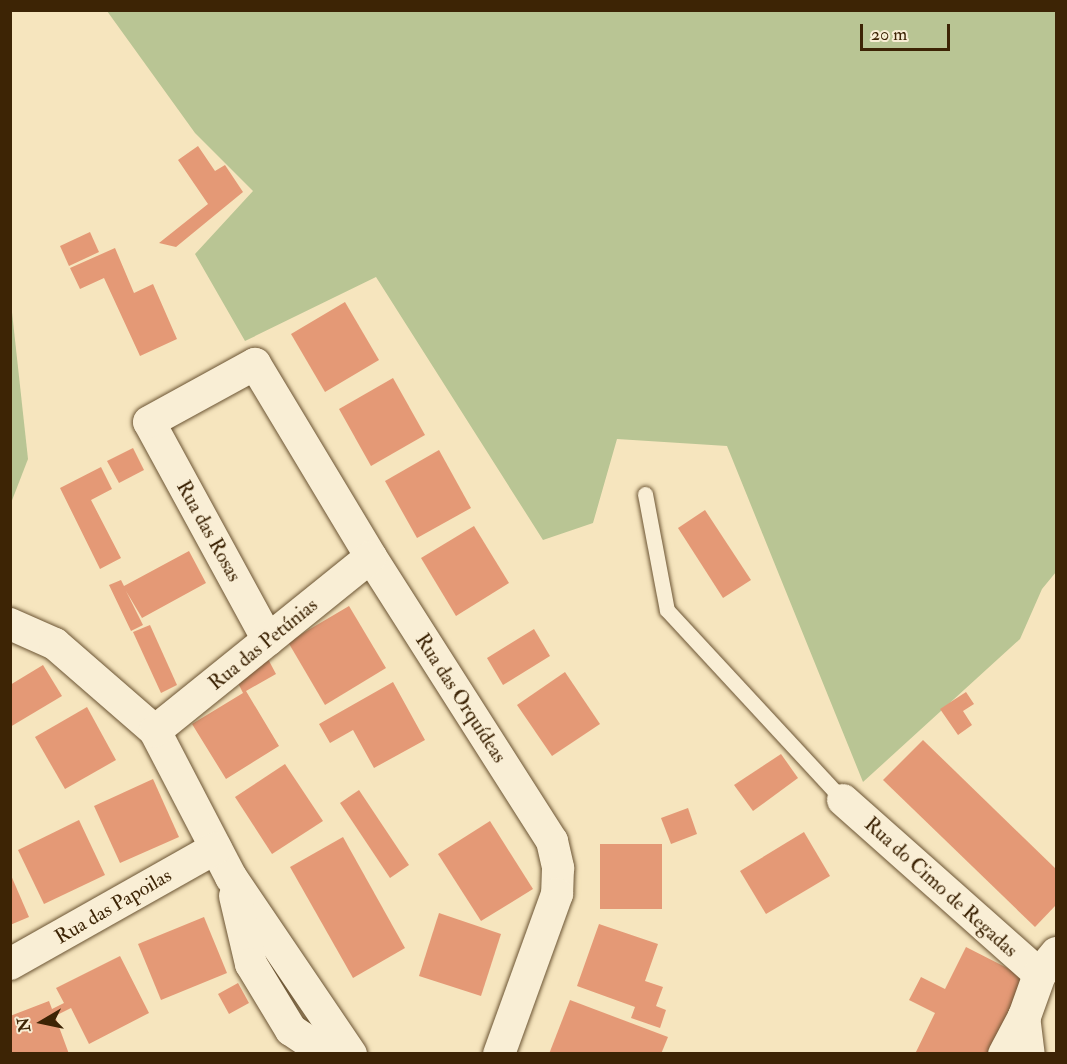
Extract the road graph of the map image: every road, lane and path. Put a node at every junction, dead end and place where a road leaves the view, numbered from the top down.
1 (149, 422) joint
2 (645, 494) dead end
3 (371, 557) junction
4 (10, 624) edge
5 (268, 640) junction
6 (155, 731) junction
7 (843, 800) joint
8 (216, 848) junction
9 (231, 877) junction
10 (1048, 963) edge
11 (10, 964) edge
12 (1024, 1016) junction
13 (327, 1053) edge
14 (351, 1053) edge
15 (499, 1053) edge
16 (1004, 1053) edge
17 (1029, 1053) edge

1 - 3 street, Rua das Orquídeas
1 - 5 street, Rua das Rosas
2 - 7 lane
3 - 5 street, Rua das Petúnias
3 - 15 street, Rua das Orquídeas
4 - 6 street
5 - 6 street, Rua das Petúnias
6 - 8 street
7 - 10 street, Rua do Cimo de Regadas
8 - 9 street
8 - 11 street, Rua das Papoilas
9 - 13 street
9 - 14 street
10 - 12 street
12 - 16 street
12 - 17 street

